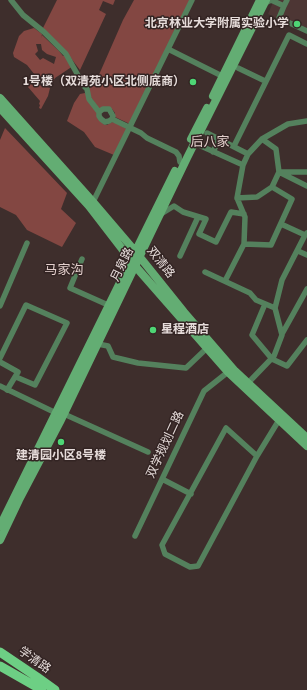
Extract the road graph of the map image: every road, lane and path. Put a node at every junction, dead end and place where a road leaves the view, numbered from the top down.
1 (11, 0) edge
2 (192, 0) edge
3 (287, 0) edge
4 (260, 1) edge
5 (284, 6) junction
6 (307, 32) edge
7 (307, 44) edge
8 (168, 49) junction
9 (238, 68) dead end
10 (222, 76) junction
11 (265, 81) junction
12 (0, 98) edge
13 (0, 108) edge
14 (100, 112) junction
15 (112, 119) junction
16 (307, 122) edge
17 (129, 127) junction
18 (208, 133) dead end
19 (219, 139) junction
20 (262, 139) junction
21 (201, 146) dead end
22 (234, 146) junction
23 (213, 152) junction
24 (248, 154) junction
25 (180, 162) junction
26 (243, 165) junction
27 (279, 172) junction
28 (307, 172) edge
29 (307, 186) edge
30 (272, 187) junction
31 (237, 198) junction
32 (93, 202) junction
33 (161, 214) junction
34 (244, 214) junction
35 (198, 217) junction
36 (281, 224) junction
37 (306, 234) edge
38 (27, 243) dead end
39 (244, 244) junction
40 (298, 250) junction
41 (138, 254) junction
42 (307, 255) edge
43 (180, 256) dead end
44 (82, 259) dead end
45 (133, 263) junction
46 (205, 272) dead end
47 (225, 281) junction
48 (307, 289) edge
49 (265, 304) junction
50 (108, 305) junction
51 (0, 306) edge
52 (275, 308) junction
53 (282, 335) junction
54 (307, 340) edge
55 (98, 344) junction
56 (207, 348) junction
57 (0, 358) edge
58 (272, 359) junction
59 (0, 362) edge
60 (228, 372) junction
61 (16, 377) junction
62 (248, 383) junction
63 (0, 386) edge
64 (7, 390) junction
65 (60, 413) junction
66 (279, 420) junction
67 (303, 434) edge
68 (307, 446) edge
69 (148, 452) dead end
70 (257, 456) junction
71 (162, 478) junction
72 (191, 494) junction
73 (0, 526) edge
74 (135, 536) dead end
75 (0, 540) edge
76 (0, 652) edge
77 (0, 666) edge
78 (42, 690) edge
79 (55, 690) edge

1 - 14 street
2 - 8 street
3 - 5 street
4 - 5 street
4 - 10 main road, 月泉路
4 - 33 main road, 月泉路
5 - 6 street
7 - 11 street
8 - 10 street
8 - 17 street
9 - 11 street
10 - 25 main road, 月泉路
11 - 22 street
12 - 32 main road, 双清路
13 - 45 main road, 双清路
14 - 15 street
14 - 15 street
15 - 17 street
16 - 20 street
17 - 25 street
17 - 32 street
18 - 19 street
19 - 22 street
19 - 23 street
20 - 24 street
20 - 27 street
21 - 23 street
22 - 24 street
23 - 26 street
24 - 26 street
25 - 41 main road, 月泉路
26 - 31 street
27 - 28 street
27 - 29 street
27 - 30 street
30 - 31 street
30 - 36 street
31 - 34 street
32 - 41 main road, 双清路
33 - 35 street
33 - 41 main road, 月泉路
34 - 35 street
34 - 39 street
35 - 43 street
36 - 37 street
36 - 39 street
37 - 40 street
38 - 51 street
39 - 47 street
40 - 42 street
40 - 52 street
41 - 45 main road, 月泉路
41 - 62 main road, 双清路
44 - 50 street
45 - 50 main road, 月泉路
45 - 55 main road, 月泉路
45 - 56 main road, 双清路
46 - 47 street
47 - 49 street
48 - 53 street
49 - 52 street
49 - 58 street
50 - 65 main road, 月泉路
52 - 53 street
53 - 58 street
54 - 58 street
55 - 56 street
55 - 65 main road, 月泉路
56 - 60 main road, 双清路
57 - 61 street
58 - 62 street
59 - 61 street
60 - 66 main road, 双清路
60 - 71 street, 双学规划二路
61 - 64 street
62 - 67 main road, 双清路
63 - 64 street
64 - 65 street
65 - 69 street
65 - 73 main road, 月泉路
65 - 75 main road, 月泉路
66 - 67 main road, 双清路
66 - 70 street
67 - 68 main road, 双清路
70 - 72 street
70 - 72 street
71 - 72 street
71 - 74 street, 双学规划二路
76 - 79 main road, 学清路
77 - 78 main road, 学清路

